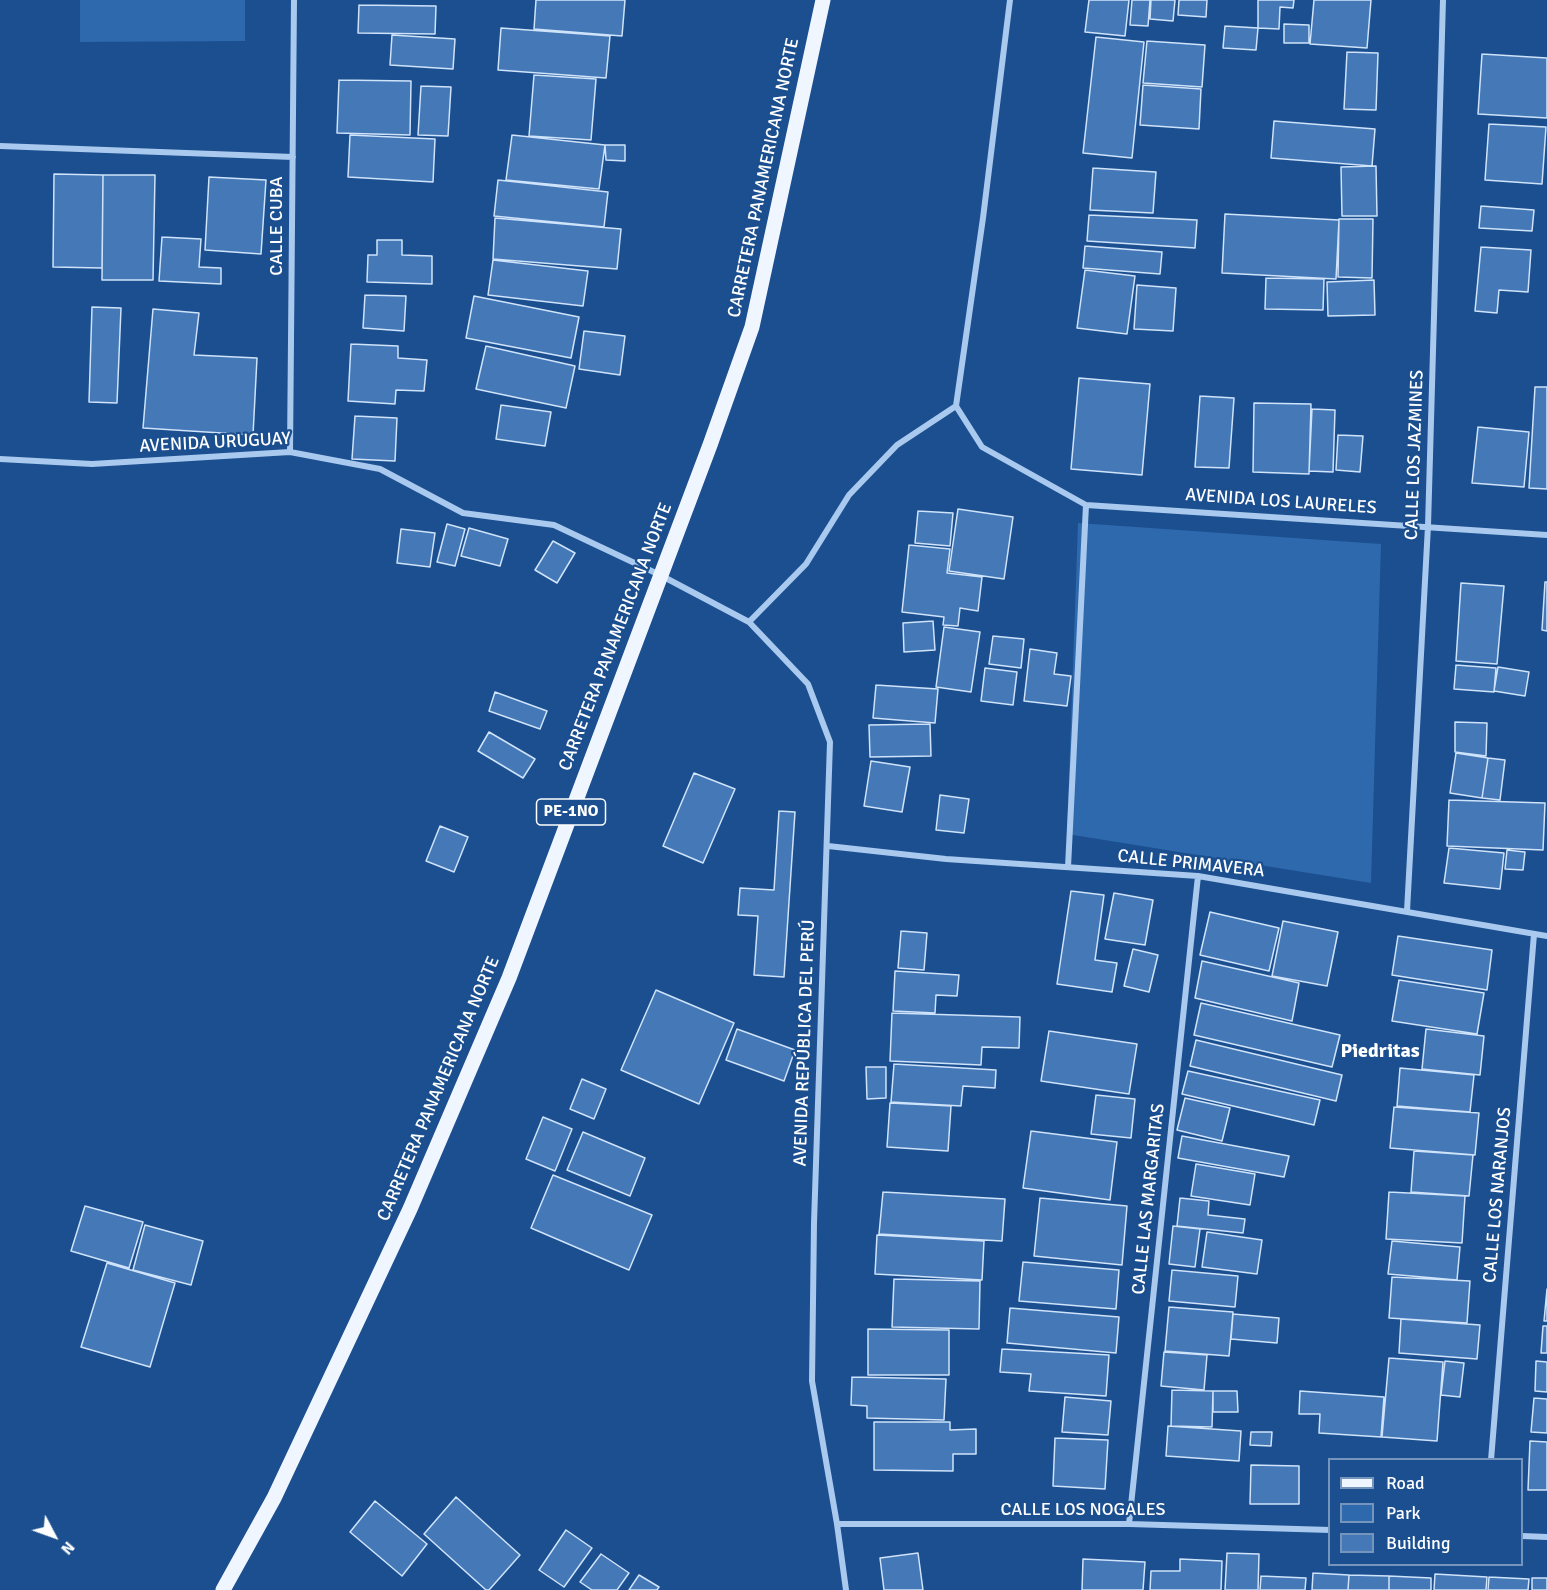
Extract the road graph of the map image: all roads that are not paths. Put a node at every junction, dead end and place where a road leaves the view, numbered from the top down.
1 (294, 0) edge
2 (823, 0) edge
3 (1010, 0) edge
4 (1443, 0) edge
5 (0, 146) edge
6 (293, 157) junction
7 (956, 406) junction
8 (290, 452) junction
9 (0, 459) edge
10 (1086, 505) junction
11 (1428, 526) junction
12 (1547, 535) edge
13 (660, 575) junction
14 (749, 621) junction
15 (828, 846) junction
16 (1068, 867) junction
17 (1198, 876) junction
18 (1407, 911) junction
19 (1534, 934) junction
20 (1547, 936) edge
21 (1491, 1458) edge
22 (837, 1524) junction
23 (1129, 1524) junction
24 (1328, 1530) edge
25 (1523, 1536) edge
26 (1547, 1538) edge
27 (223, 1590) edge
28 (846, 1590) edge

1 - 6 street, CALLE CUBA
2 - 13 main road, CARRETERA PANAMERICANA NORTE / PE-1NO
3 - 7 street
4 - 11 street, CALLE LOS JAZMINES
5 - 6 street
6 - 8 street, CALLE CUBA
7 - 10 street
7 - 14 street
8 - 9 street, AVENIDA URUGUAY
8 - 13 street, AVENIDA URUGUAY
10 - 11 street, AVENIDA LOS LAURELES
10 - 16 street
11 - 12 street, AVENIDA LOS LAURELES
11 - 18 street, CALLE LOS JAZMINES
13 - 14 street, AVENIDA REPÚBLICA DEL PERÚ
13 - 27 main road, CARRETERA PANAMERICANA NORTE / PE-1NO
14 - 15 street, AVENIDA REPÚBLICA DEL PERÚ
15 - 16 street, CALLE PRIMAVERA
15 - 22 street, AVENIDA REPÚBLICA DEL PERÚ
16 - 17 street, CALLE PRIMAVERA
17 - 18 street, CALLE PRIMAVERA
17 - 23 street, CALLE LAS MARGARITAS
18 - 19 street, CALLE PRIMAVERA
19 - 20 street, CALLE PRIMAVERA
19 - 21 street, CALLE LOS NARANJOS
22 - 23 street, CALLE LOS NOGALES
22 - 28 street, AVENIDA REPÚBLICA DEL PERÚ
23 - 24 street, CALLE LOS NOGALES
25 - 26 street

